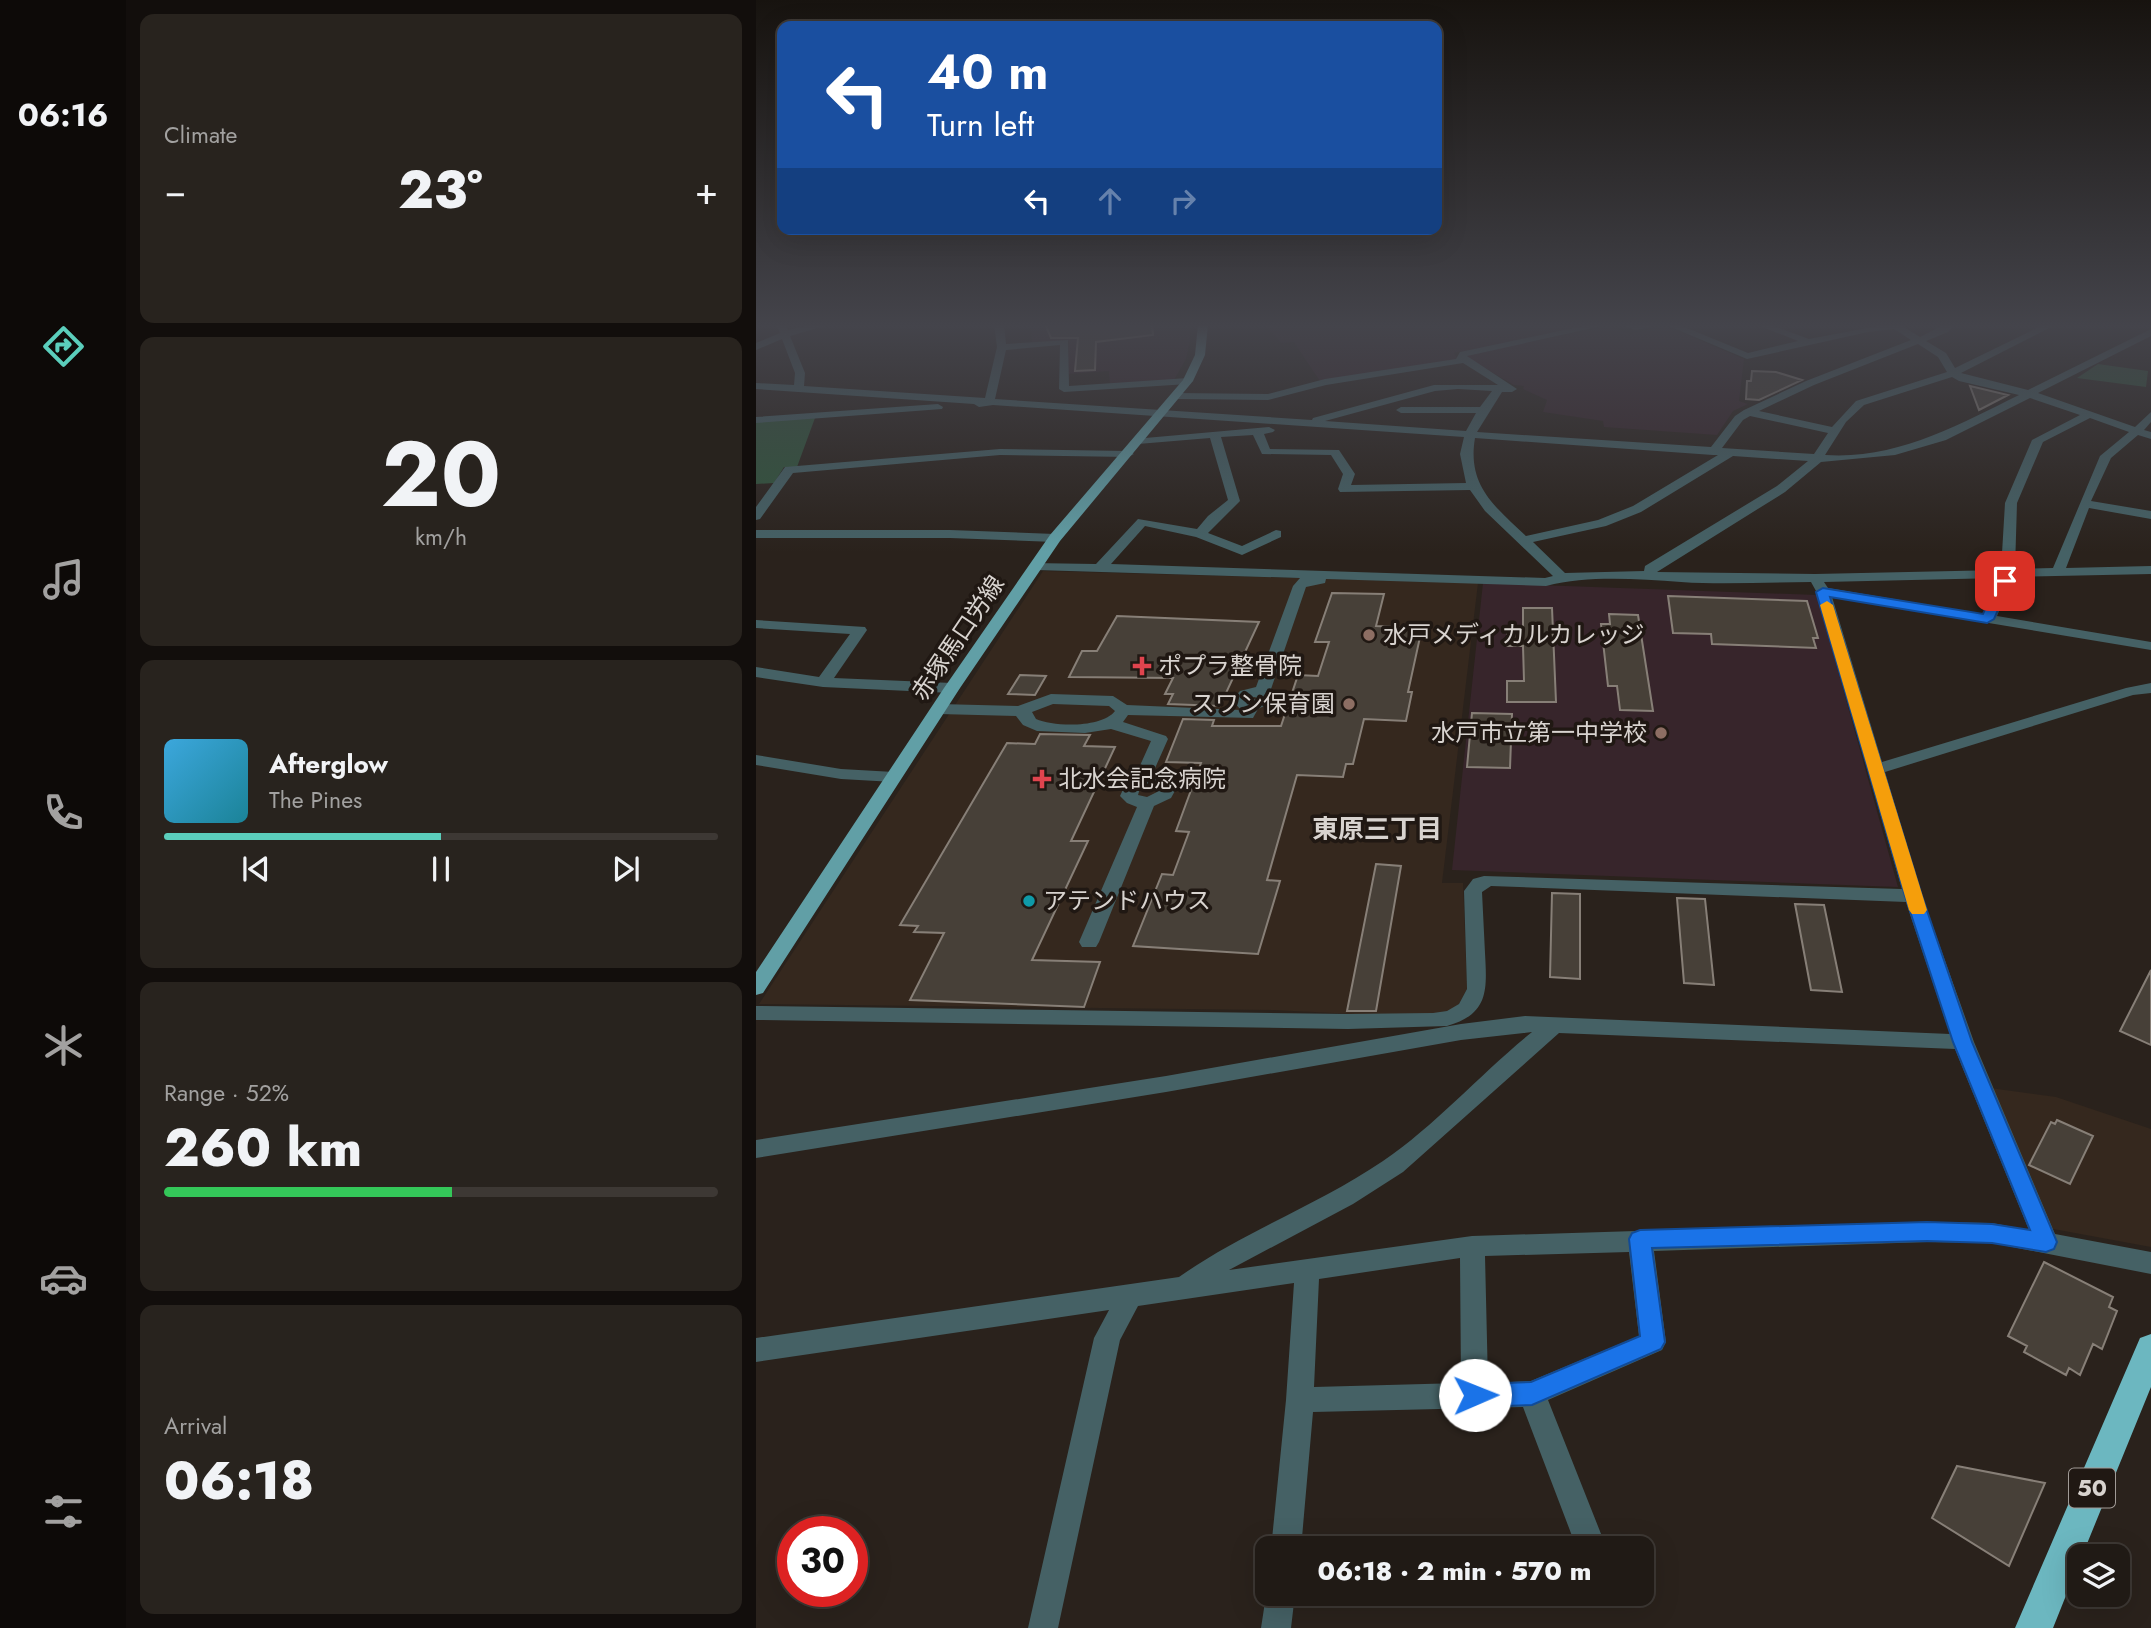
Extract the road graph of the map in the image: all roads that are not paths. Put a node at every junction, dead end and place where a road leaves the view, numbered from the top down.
1 (962, 400) edge
2 (1173, 400) edge
3 (1391, 400) edge
4 (1495, 400) edge
5 (1776, 400) edge
6 (1869, 400) edge
7 (2018, 400) edge
8 (2048, 400) edge
9 (990, 402) junction
10 (1401, 410) dead end
11 (1485, 410) junction
12 (1748, 412) junction
13 (1161, 414) junction
14 (2090, 414) junction
15 (2151, 415) edge
16 (756, 420) edge
17 (1305, 424) junction
18 (1835, 430) junction
19 (1257, 431) junction
20 (2137, 431) junction
21 (1215, 435) junction
22 (1469, 435) junction
23 (2151, 436) edge
24 (1138, 441) junction
25 (1713, 452) junction
26 (1729, 453) junction
27 (1128, 454) junction
28 (1817, 459) junction
29 (778, 485) junction
30 (756, 486) edge
31 (1473, 486) junction
32 (2084, 504) junction
33 (2151, 515) edge
34 (756, 516) edge
35 (756, 534) edge
36 (1199, 534) junction
37 (1276, 534) dead end
38 (1055, 538) junction
39 (1523, 540) junction
40 (1036, 566) junction
41 (1099, 569) junction
42 (2151, 570) edge
43 (2058, 572) junction
44 (2008, 574) junction
45 (1651, 575) junction
46 (1370, 576) junction
47 (1562, 578) junction
48 (1819, 585) junction
49 (1987, 619) junction
50 (756, 624) edge
51 (2151, 646) edge
52 (756, 672) edge
53 (823, 682) junction
54 (952, 688) junction
55 (2151, 688) edge
56 (939, 709) junction
57 (1020, 711) junction
58 (1118, 717) junction
59 (756, 760) edge
60 (1876, 769) junction
61 (894, 777) junction
62 (1141, 782) junction
63 (1147, 803) junction
64 (1913, 896) junction
65 (1089, 942) dead end
66 (756, 988) edge
67 (756, 1013) edge
68 (1556, 1024) junction
69 (1963, 1042) junction
70 (756, 1149) edge
71 (1640, 1239) junction
72 (2046, 1242) junction
73 (1472, 1247) junction
74 (2151, 1263) edge
75 (1307, 1270) junction
76 (1186, 1287) junction
77 (1130, 1295) junction
78 (2151, 1348) edge
79 (756, 1350) edge
80 (1532, 1394) junction
81 (1475, 1395) junction
82 (1300, 1400) junction
83 (1287, 1536) edge
84 (1587, 1536) edge
85 (1279, 1606) edge
86 (1044, 1628) edge
87 (1276, 1628) edge
88 (2034, 1628) edge

1 - 9 street
2 - 13 main road, 赤塚馬口労線
3 - 17 street
4 - 11 street
5 - 12 street
6 - 18 street
7 - 28 street
8 - 14 street
9 - 13 street
9 - 16 street
10 - 11 street
11 - 22 street
12 - 18 street
12 - 25 street
13 - 17 street
13 - 24 main road, 赤塚馬口労線
14 - 20 street
14 - 44 street
15 - 20 street
17 - 19 street
17 - 22 street
18 - 28 street
19 - 21 street
19 - 31 street
20 - 23 street
20 - 32 street
21 - 24 street
21 - 36 street
22 - 25 street
22 - 31 street
24 - 27 main road, 赤塚馬口労線
25 - 26 street
26 - 28 street
26 - 39 street
27 - 29 street
27 - 38 main road, 赤塚馬口労線
28 - 45 street
29 - 30 street
29 - 34 street
31 - 39 street
32 - 33 street
32 - 43 street
35 - 38 street
36 - 37 street
36 - 41 street
38 - 40 main road, 赤塚馬口労線
39 - 47 street
40 - 41 street
40 - 54 main road, 赤塚馬口労線
41 - 46 street
42 - 43 street
43 - 44 street
44 - 48 street
44 - 49 street
45 - 47 street
45 - 48 street
46 - 47 street
46 - 58 street
48 - 49 street
48 - 60 street
49 - 51 street
50 - 53 street
52 - 53 street
53 - 54 street
54 - 56 main road, 赤塚馬口労線
55 - 60 street
56 - 57 street
56 - 61 main road, 赤塚馬口労線
57 - 58 street
57 - 58 street
58 - 62 street
59 - 61 street
60 - 64 street
61 - 66 main road, 赤塚馬口労線
62 - 63 street
62 - 63 street
63 - 65 street
64 - 67 street
64 - 69 street
68 - 69 street
68 - 70 street
68 - 76 street
69 - 72 street
71 - 72 street
71 - 73 street
71 - 80 street
72 - 74 street
73 - 75 street
73 - 81 street
75 - 76 street
75 - 82 street
76 - 77 street
77 - 79 street
77 - 86 street
78 - 88 highway, 50
80 - 81 street
80 - 84 street
81 - 82 street
82 - 83 street
85 - 87 street

